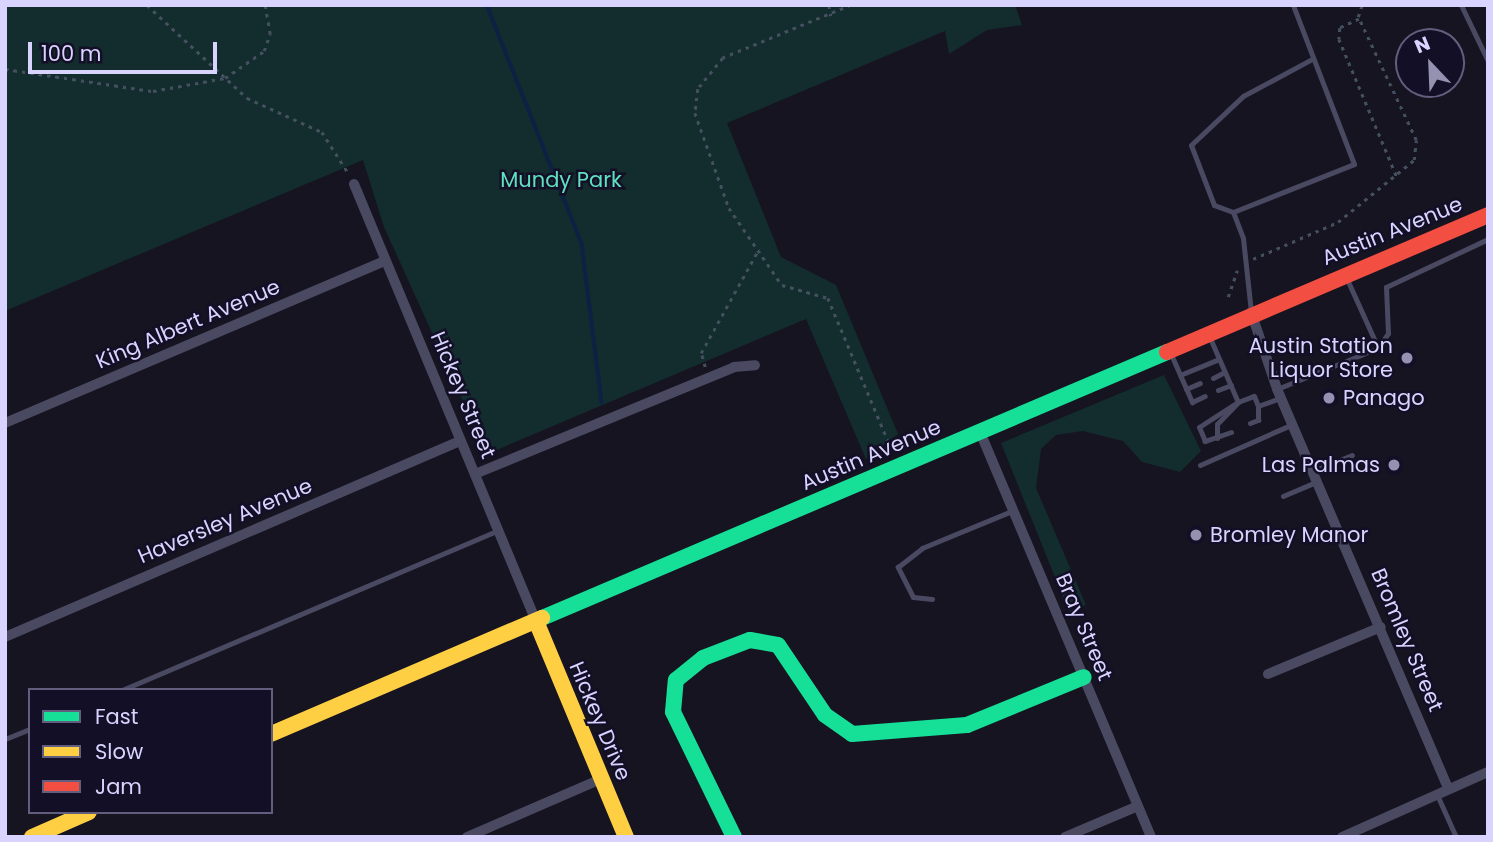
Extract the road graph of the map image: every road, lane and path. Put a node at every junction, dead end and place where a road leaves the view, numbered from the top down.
1 (147, 5) edge
2 (265, 5) edge
3 (828, 5) edge
4 (851, 5) edge
5 (1293, 5) edge
6 (1461, 5) edge
7 (831, 16) junction
8 (1359, 19) dead end
9 (1312, 58) junction
10 (1488, 61) edge
11 (5, 69) edge
12 (225, 78) junction
13 (1397, 177) dead end
14 (354, 184) joint
15 (1233, 212) junction
16 (1488, 215) edge
17 (1488, 239) edge
18 (759, 249) junction
19 (385, 261) junction
20 (1344, 274) junction
21 (1251, 312) junction
22 (1208, 332) junction
23 (1378, 348) junction
24 (1168, 349) junction
25 (1219, 359) junction
26 (755, 365) dead end
27 (1225, 372) junction
28 (1180, 375) junction
29 (1213, 377) dead end
30 (708, 378) junction
31 (1200, 383) dead end
32 (1231, 385) junction
33 (1186, 389) junction
34 (1218, 390) dead end
35 (1280, 393) junction
36 (1205, 396) dead end
37 (1238, 402) junction
38 (1258, 406) junction
39 (5, 423) edge
40 (1250, 424) dead end
41 (1293, 424) junction
42 (981, 432) junction
43 (1231, 432) dead end
44 (1217, 439) junction
45 (460, 441) junction
46 (902, 449) dead end
47 (1352, 455) dead end
48 (1200, 465) dead end
49 (475, 474) junction
50 (1316, 476) junction
51 (1283, 496) dead end
52 (1014, 510) junction
53 (499, 530) junction
54 (932, 599) dead end
55 (536, 621) junction
56 (1381, 627) junction
57 (5, 637) edge
58 (1268, 674) dead end
59 (1084, 677) junction
60 (127, 688) edge
61 (28, 730) edge
62 (273, 733) edge
63 (5, 739) edge
64 (1488, 772) edge
65 (601, 779) junction
66 (1448, 788) junction
67 (1438, 797) junction
68 (1138, 806) junction
69 (84, 814) edge
70 (32, 837) edge
71 (467, 837) edge
72 (625, 837) edge
73 (734, 837) edge
74 (1065, 837) edge
75 (1151, 837) edge
76 (1342, 837) edge
77 (1456, 837) edge

1 - 12 path
2 - 12 path
3 - 7 path
4 - 7 path
5 - 9 lane
6 - 10 lane
7 - 18 path
8 - 13 path
9 - 15 lane
9 - 15 lane
11 - 12 path
12 - 14 path
14 - 19 street, Hickey Street
15 - 21 lane
16 - 20 main road, Austin Avenue
17 - 23 lane
18 - 30 path
18 - 46 path
19 - 39 street, King Albert Avenue
19 - 45 street, Hickey Street
20 - 21 main road, Austin Avenue
20 - 23 lane
21 - 22 main road, Austin Avenue
21 - 35 street, Bromley Street
22 - 24 main road, Austin Avenue
22 - 25 lane
23 - 35 lane
24 - 28 lane
24 - 42 main road, Austin Avenue
25 - 27 lane
25 - 28 lane
26 - 30 street
27 - 29 lane
27 - 32 lane
28 - 33 lane
30 - 49 street
31 - 33 lane
32 - 34 lane
32 - 37 lane
33 - 36 lane
35 - 38 lane
35 - 41 street, Bromley Street
37 - 38 lane
37 - 44 lane
37 - 44 lane
38 - 40 lane
41 - 48 lane
41 - 50 street, Bromley Street
42 - 52 street, Bray Street
42 - 55 main road, Austin Avenue
43 - 44 lane
45 - 49 street, Hickey Street
45 - 57 street, Haversley Avenue
47 - 50 lane
49 - 53 street, Hickey Street
50 - 51 lane
50 - 56 street, Bromley Street
52 - 54 lane
52 - 59 street, Bray Street
53 - 55 street, Hickey Street
53 - 60 lane
55 - 62 main road, Austin Avenue
55 - 65 main road, Hickey Drive
56 - 58 street
56 - 66 street, Bromley Street
59 - 68 street, Bray Street
59 - 73 main road
61 - 63 lane
64 - 66 street
65 - 71 street
65 - 72 main road, Hickey Drive
66 - 67 street
67 - 76 street
67 - 77 lane
68 - 74 street
68 - 75 street, Bray Street
69 - 70 main road

